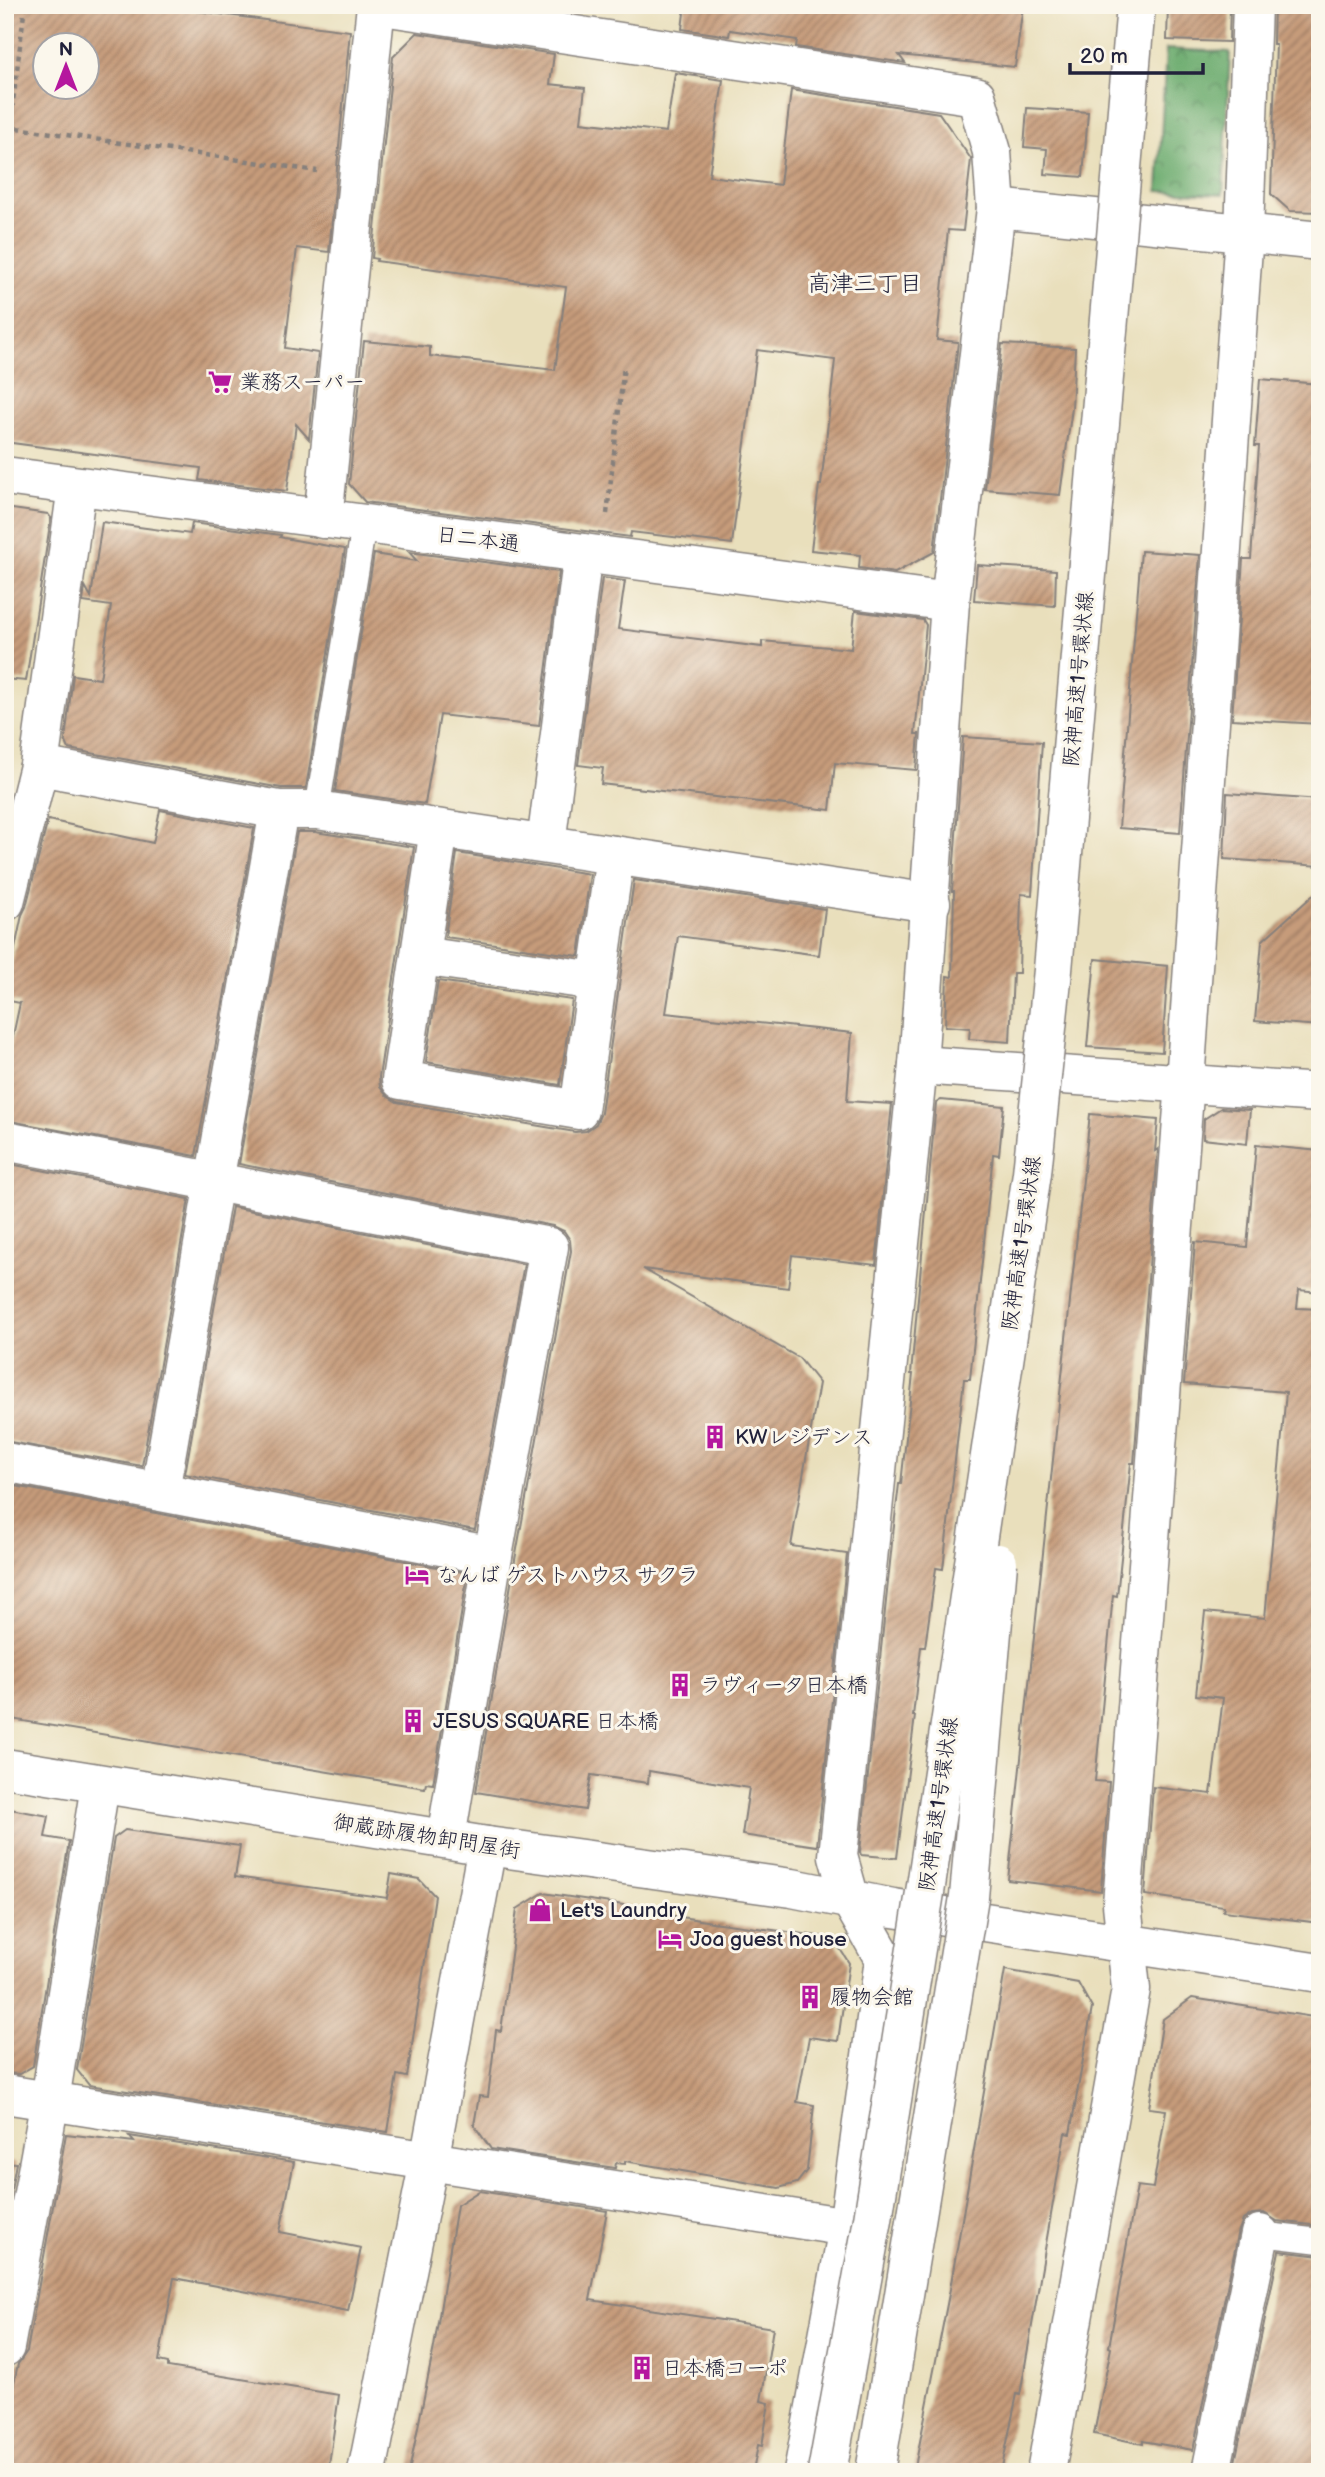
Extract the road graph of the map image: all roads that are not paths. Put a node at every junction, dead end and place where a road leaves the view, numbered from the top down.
1 (376, 5) edge
2 (1126, 5) edge
3 (1136, 5) edge
4 (1252, 5) edge
5 (996, 208) junction
6 (1111, 218) junction
7 (1244, 233) junction
8 (1320, 241) edge
9 (5, 476) edge
10 (77, 486) junction
11 (323, 519) junction
12 (364, 525) junction
13 (593, 554) junction
14 (950, 602) junction
15 (39, 766) junction
16 (279, 810) junction
17 (317, 810) junction
18 (439, 829) junction
19 (546, 844) junction
20 (615, 855) junction
21 (5, 902) edge
22 (931, 904) junction
23 (421, 956) junction
24 (596, 981) junction
25 (918, 1065) junction
26 (1185, 1082) junction
27 (1320, 1093) edge
28 (5, 1141) edge
29 (1032, 1173) junction
30 (213, 1181) junction
31 (5, 1462) edge
32 (160, 1491) junction
33 (493, 1556) junction
34 (5, 1768) edge
35 (100, 1785) junction
36 (446, 1838) junction
37 (488, 1846) junction
38 (850, 1899) junction
39 (1125, 1943) junction
40 (1320, 1973) edge
41 (5, 2094) edge
42 (50, 2100) junction
43 (429, 2161) junction
44 (848, 2227) junction
45 (1260, 2234) joint
46 (1320, 2241) edge
47 (5, 2347) edge
48 (367, 2472) edge
49 (803, 2472) edge
50 (827, 2472) edge
51 (875, 2472) edge
52 (1046, 2472) edge
53 (1211, 2472) edge

1 - 5 main road
1 - 11 main road
2 - 6 main road
3 - 29 main road, 阪神高速1号環状線, bridge
4 - 7 main road
5 - 6 main road
5 - 14 main road
6 - 7 main road
7 - 8 main road
7 - 26 main road
9 - 10 main road, 日二本通
10 - 11 main road, 日二本通
10 - 15 main road
11 - 12 main road, 日二本通
12 - 13 main road, 日二本通
12 - 17 lane
13 - 14 main road, 日二本通
13 - 19 main road
14 - 22 main road
15 - 16 main road
15 - 21 main road
16 - 17 main road
16 - 30 main road
17 - 18 main road
18 - 19 main road
18 - 23 main road
19 - 20 main road
20 - 22 main road
20 - 24 main road
22 - 25 main road
23 - 24 main road
23 - 24 main road
25 - 26 main road
25 - 38 main road
26 - 27 main road
26 - 39 main road
28 - 30 main road
29 - 50 main road, 阪神高速1号環状線, bridge
29 - 51 main road, bridge
30 - 32 main road
30 - 33 main road
31 - 32 main road
32 - 33 main road
33 - 36 main road
34 - 35 main road, 御蔵跡履物卸問屋街
35 - 36 main road, 御蔵跡履物卸問屋街
35 - 42 main road
36 - 37 main road, 御蔵跡履物卸問屋街
37 - 38 main road, 御蔵跡履物卸問屋街
37 - 43 main road
38 - 39 main road, 御蔵跡履物卸問屋街
38 - 44 main road
39 - 40 main road, 御蔵跡履物卸問屋街
39 - 52 main road
41 - 42 main road
42 - 43 main road
42 - 47 main road
43 - 44 main road
43 - 48 main road
44 - 49 main road
45 - 46 lane
45 - 53 main road

